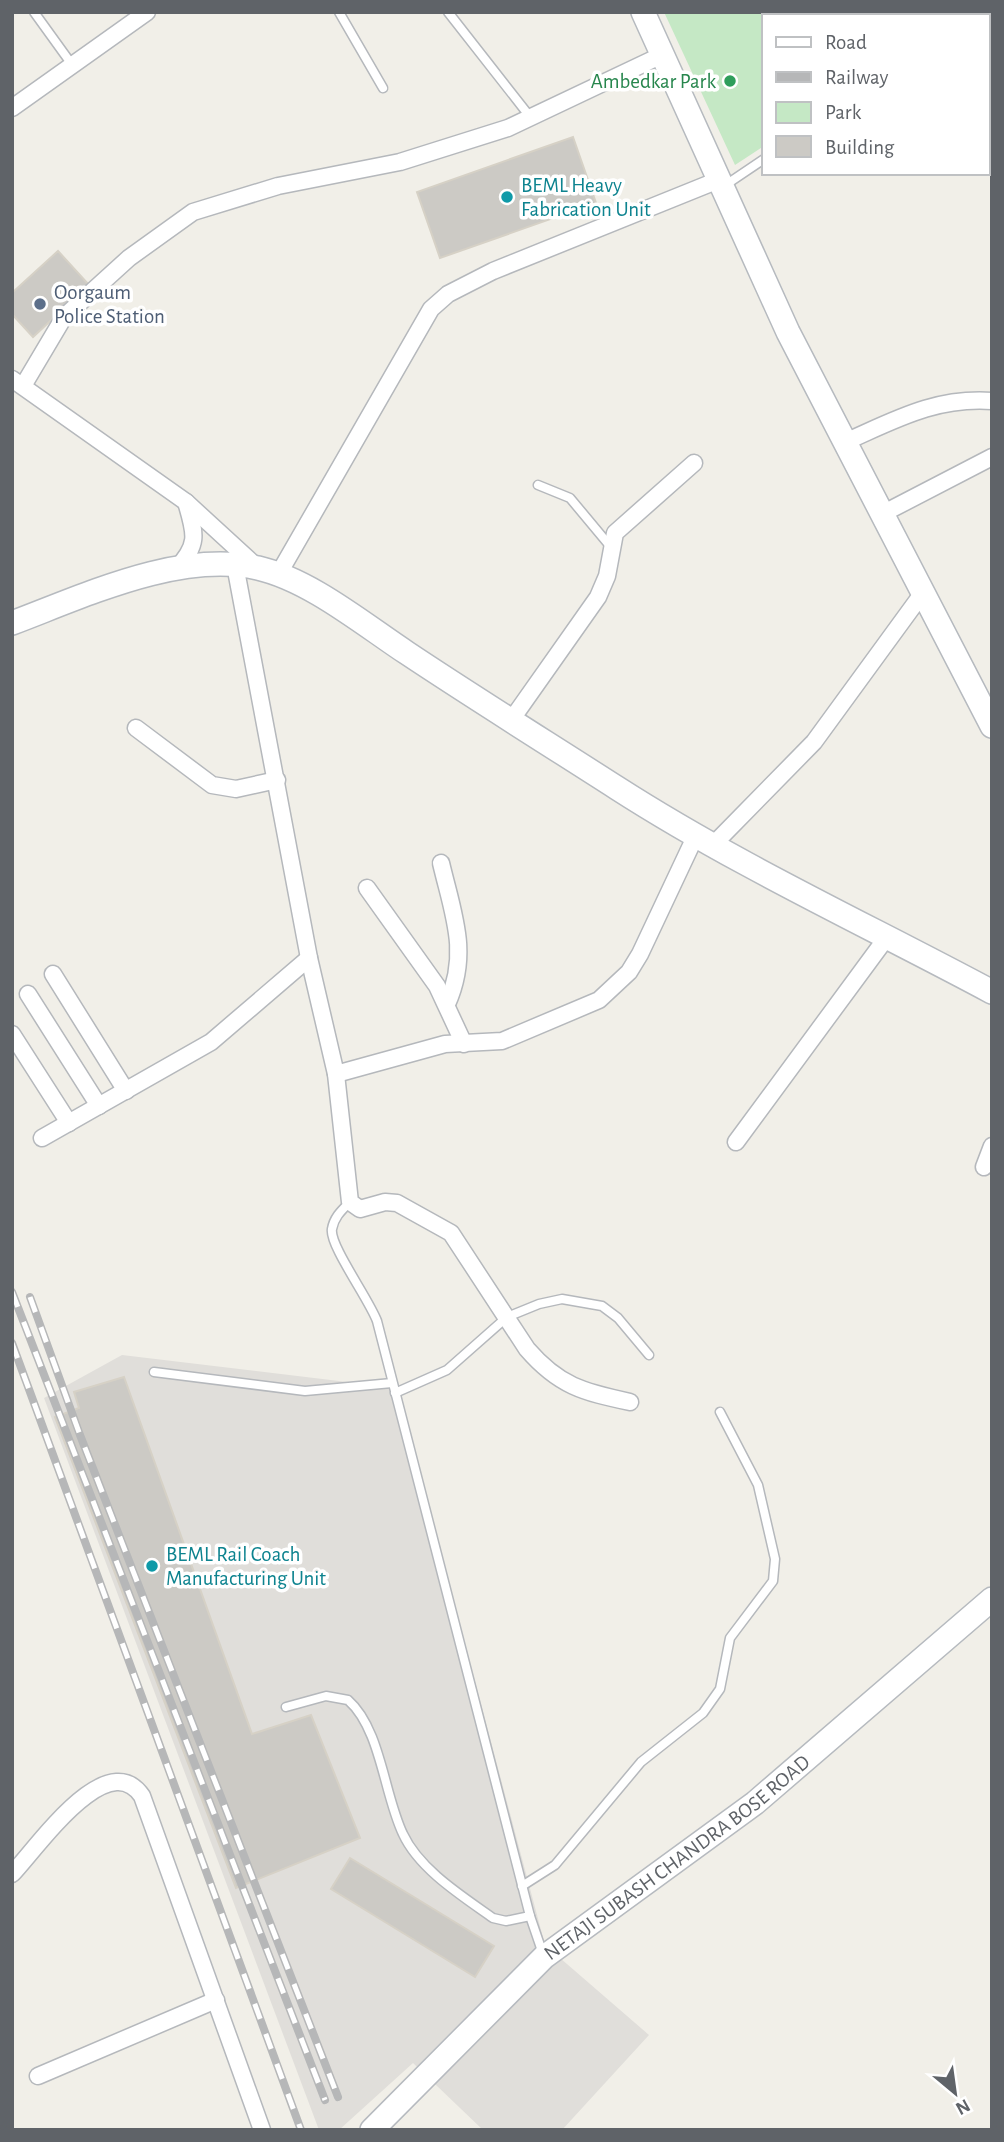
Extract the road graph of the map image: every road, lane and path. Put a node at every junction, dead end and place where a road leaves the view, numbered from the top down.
1 (34, 12) edge
2 (147, 12) edge
3 (339, 12) edge
4 (448, 12) edge
5 (643, 12) edge
6 (662, 55) junction
7 (73, 66) junction
8 (383, 88) dead end
9 (12, 108) edge
10 (531, 118) junction
11 (762, 160) edge
12 (722, 183) junction
13 (18, 383) edge
14 (992, 401) edge
15 (845, 442) junction
16 (992, 457) edge
17 (694, 463) dead end
18 (538, 485) dead end
19 (186, 502) junction
20 (882, 514) junction
21 (610, 546) junction
22 (257, 569) junction
23 (174, 570) junction
24 (922, 594) junction
25 (12, 623) edge
26 (512, 719) junction
27 (992, 726) edge
28 (136, 729) dead end
29 (277, 780) junction
30 (704, 840) junction
31 (441, 863) dead end
32 (367, 888) dead end
33 (887, 937) junction
34 (309, 958) junction
35 (53, 974) dead end
36 (992, 992) edge
37 (28, 994) dead end
38 (447, 1004) junction
39 (12, 1034) edge
40 (464, 1044) junction
41 (337, 1074) junction
42 (126, 1091) junction
43 (99, 1106) junction
44 (69, 1123) junction
45 (42, 1138) dead end
46 (736, 1142) dead end
47 (992, 1146) edge
48 (984, 1167) dead end
49 (350, 1202) junction
50 (507, 1317) junction
51 (649, 1354) dead end
52 (154, 1372) dead end
53 (392, 1382) junction
54 (395, 1393) junction
55 (630, 1402) dead end
56 (720, 1412) dead end
57 (992, 1599) edge
58 (286, 1707) dead end
59 (12, 1874) edge
60 (522, 1885) junction
61 (530, 1916) junction
62 (544, 1957) junction
63 (216, 2000) junction
64 (38, 2076) dead end
65 (262, 2130) edge
66 (372, 2130) edge

1 - 7 lane
2 - 7 street
3 - 8 lane
4 - 10 lane
5 - 6 main road
6 - 10 street
6 - 12 main road
7 - 9 street
10 - 13 street
11 - 12 lane
12 - 15 main road
12 - 22 street
13 - 19 street
14 - 15 street
15 - 20 main road
16 - 20 street
17 - 21 street
18 - 21 lane
19 - 22 street
19 - 23 street
20 - 24 main road
21 - 26 street
22 - 23 main road
22 - 26 main road
22 - 29 street
23 - 25 main road
24 - 27 main road
24 - 30 street
26 - 30 main road
28 - 29 street
29 - 34 street
30 - 33 main road
30 - 40 street
31 - 38 street
32 - 38 street
33 - 36 main road
33 - 46 street
34 - 41 street
34 - 42 street
35 - 42 street
37 - 43 street
38 - 40 street
39 - 44 street
40 - 41 street
41 - 49 street
42 - 43 street
43 - 44 street
44 - 45 street
47 - 48 street
49 - 50 street
49 - 53 lane
50 - 51 lane
50 - 54 lane
50 - 55 street
52 - 53 lane
53 - 54 lane
54 - 60 lane
56 - 60 lane
57 - 62 main road, NETAJI SUBASH CHANDRA BOSE ROAD
58 - 61 lane
59 - 63 street
60 - 61 lane
61 - 62 lane
62 - 66 main road, NETAJI SUBASH CHANDRA BOSE ROAD
63 - 64 street
63 - 65 street

